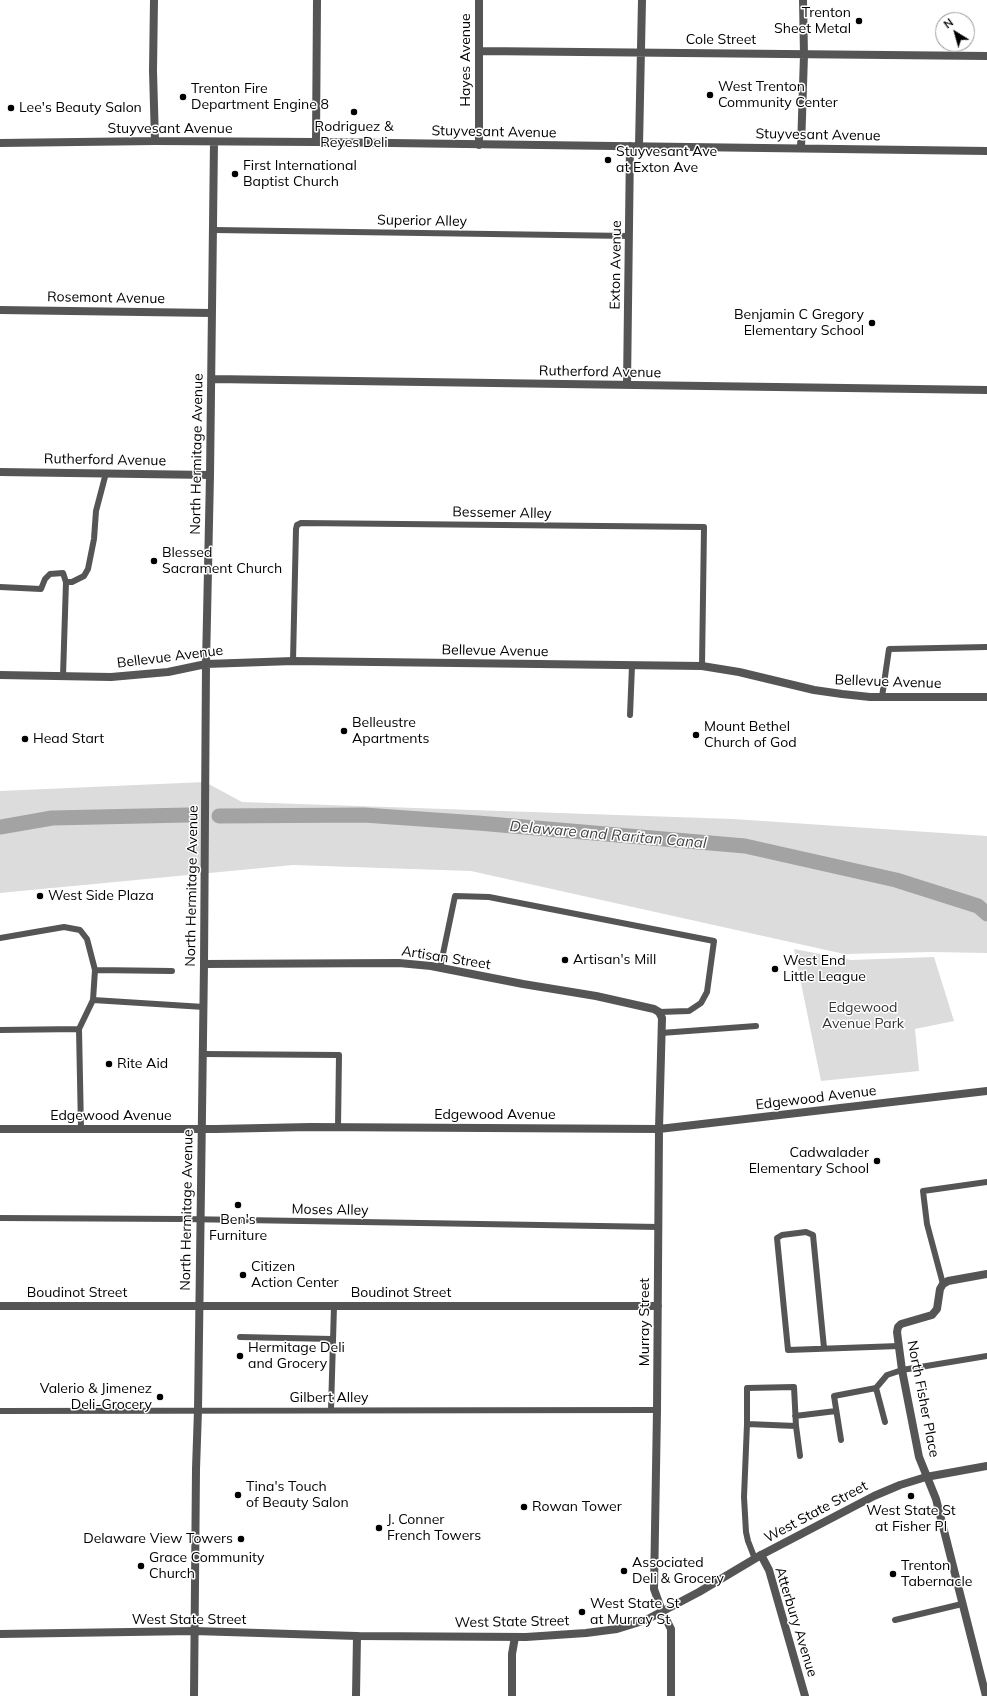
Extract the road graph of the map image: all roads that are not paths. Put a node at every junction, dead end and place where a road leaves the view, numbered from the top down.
1 (154, 0) edge
2 (317, 0) edge
3 (479, 0) edge
4 (642, 0) edge
5 (803, 0) edge
6 (480, 51) junction
7 (641, 52) junction
8 (804, 55) junction
9 (987, 56) edge
10 (155, 141) junction
11 (214, 142) junction
12 (316, 142) junction
13 (0, 143) edge
14 (479, 145) junction
15 (630, 146) junction
16 (639, 146) junction
17 (801, 148) junction
18 (987, 151) edge
19 (214, 230) junction
20 (629, 236) junction
21 (0, 310) edge
22 (212, 313) junction
23 (212, 379) junction
24 (627, 385) junction
25 (987, 390) edge
26 (0, 472) edge
27 (106, 473) junction
28 (210, 475) junction
29 (66, 582) junction
30 (0, 587) edge
31 (987, 647) edge
32 (293, 661) junction
33 (206, 664) junction
34 (632, 666) junction
35 (702, 666) junction
36 (0, 675) edge
37 (63, 676) junction
38 (882, 696) junction
39 (987, 697) edge
40 (630, 715) dead end
41 (0, 938) edge
42 (204, 964) junction
43 (440, 968) junction
44 (95, 970) junction
45 (172, 971) dead end
46 (92, 1000) junction
47 (204, 1007) junction
48 (659, 1012) junction
49 (756, 1026) dead end
50 (79, 1029) junction
51 (0, 1030) edge
52 (661, 1033) junction
53 (203, 1054) junction
54 (987, 1091) edge
55 (338, 1127) junction
56 (0, 1129) edge
57 (81, 1129) junction
58 (202, 1129) junction
59 (659, 1129) junction
60 (987, 1182) edge
61 (0, 1218) edge
62 (200, 1220) junction
63 (659, 1227) junction
64 (987, 1274) edge
65 (943, 1284) junction
66 (0, 1306) edge
67 (199, 1306) junction
68 (334, 1306) junction
69 (658, 1306) junction
70 (240, 1337) dead end
71 (332, 1339) junction
72 (899, 1346) junction
73 (824, 1348) junction
74 (987, 1356) edge
75 (902, 1370) junction
76 (876, 1388) junction
77 (198, 1410) junction
78 (331, 1410) junction
79 (657, 1410) junction
80 (0, 1411) edge
81 (836, 1411) junction
82 (796, 1416) junction
83 (885, 1422) dead end
84 (747, 1424) junction
85 (796, 1426) junction
86 (841, 1440) dead end
87 (800, 1456) dead end
88 (987, 1466) edge
89 (926, 1477) junction
90 (758, 1557) junction
91 (962, 1604) junction
92 (662, 1611) junction
93 (895, 1620) dead end
94 (194, 1631) junction
95 (0, 1634) edge
96 (357, 1636) junction
97 (515, 1637) junction
98 (194, 1696) edge
99 (356, 1696) edge
100 (512, 1696) edge
101 (671, 1696) edge
102 (805, 1696) edge
103 (986, 1696) edge

1 - 10 street
2 - 12 street
3 - 6 street, Hayes Avenue
4 - 7 street
5 - 8 street
6 - 7 street, Cole Street
6 - 14 street, Hayes Avenue
7 - 8 street, Cole Street
7 - 16 street
8 - 9 street, Cole Street
8 - 17 street
10 - 11 street, Stuyvesant Avenue
10 - 13 street, Stuyvesant Avenue
11 - 12 street, Stuyvesant Avenue
11 - 19 street, North Hermitage Avenue
12 - 14 street, Stuyvesant Avenue
14 - 15 street, Stuyvesant Avenue
15 - 16 street, Stuyvesant Avenue
15 - 20 street, Exton Avenue
16 - 17 street, Stuyvesant Avenue
17 - 18 street, Stuyvesant Avenue
19 - 20 lane, Superior Alley
19 - 22 street, North Hermitage Avenue
20 - 24 street, Exton Avenue
21 - 22 street, Rosemont Avenue
22 - 23 street, North Hermitage Avenue
23 - 24 street, Rutherford Avenue
23 - 28 street, North Hermitage Avenue
24 - 25 street, Rutherford Avenue
26 - 27 street, Rutherford Avenue
27 - 28 street, Rutherford Avenue
27 - 29 lane
28 - 33 street, North Hermitage Avenue
29 - 30 lane
29 - 37 lane
31 - 38 lane
32 - 33 street, Bellevue Avenue
32 - 34 street, Bellevue Avenue
32 - 35 lane, Bessemer Alley
33 - 37 street, Bellevue Avenue
33 - 42 street, North Hermitage Avenue
34 - 35 street, Bellevue Avenue
34 - 40 lane
35 - 38 street, Bellevue Avenue
36 - 37 street, Bellevue Avenue
38 - 39 street, Bellevue Avenue
41 - 44 lane
42 - 43 street, Artisan Street
42 - 47 street, North Hermitage Avenue
43 - 48 street, Artisan Street
43 - 48 lane
44 - 45 lane
44 - 46 lane
46 - 47 lane
46 - 50 lane
47 - 53 street, North Hermitage Avenue
48 - 52 street
49 - 52 lane
50 - 51 lane
50 - 57 lane
52 - 59 street, Murray Street
53 - 55 lane
53 - 58 street, North Hermitage Avenue
54 - 59 street, Edgewood Avenue
55 - 58 street, Edgewood Avenue
55 - 59 street, Edgewood Avenue
56 - 57 street, Edgewood Avenue
57 - 58 street, Edgewood Avenue
58 - 62 street, North Hermitage Avenue
59 - 63 street, Murray Street
60 - 65 lane
61 - 62 lane, Moses Alley
62 - 63 lane, Moses Alley
62 - 67 street, North Hermitage Avenue
63 - 69 street, Murray Street
64 - 65 street
65 - 72 street, North Fisher Place
66 - 67 street, Boudinot Street
67 - 68 street, Boudinot Street
67 - 77 street, North Hermitage Avenue
68 - 69 street, Boudinot Street
68 - 71 lane
69 - 79 street, Murray Street
70 - 71 lane
71 - 78 lane
72 - 73 lane
72 - 75 street, North Fisher Place
73 - 73 lane
74 - 75 lane
75 - 76 lane
75 - 89 street, North Fisher Place
76 - 81 lane
76 - 83 lane
77 - 78 lane, Gilbert Alley
77 - 80 lane, Gilbert Alley
77 - 94 street, North Hermitage Avenue
78 - 79 lane, Gilbert Alley
79 - 92 street, Murray Street
81 - 82 lane
81 - 86 lane
82 - 84 lane
82 - 85 lane
84 - 85 lane
84 - 90 lane
85 - 87 lane
88 - 89 street, West State Street
89 - 90 street, West State Street
89 - 91 street, North Fisher Place
90 - 92 street, West State Street
90 - 102 street, Atterbury Avenue
91 - 93 lane
91 - 103 street, North Fisher Place
92 - 97 street, West State Street
92 - 101 street, Murray Street
94 - 95 street, West State Street
94 - 96 street, West State Street
94 - 98 street, North Hermitage Avenue
96 - 97 street, West State Street
96 - 99 street
97 - 100 street

